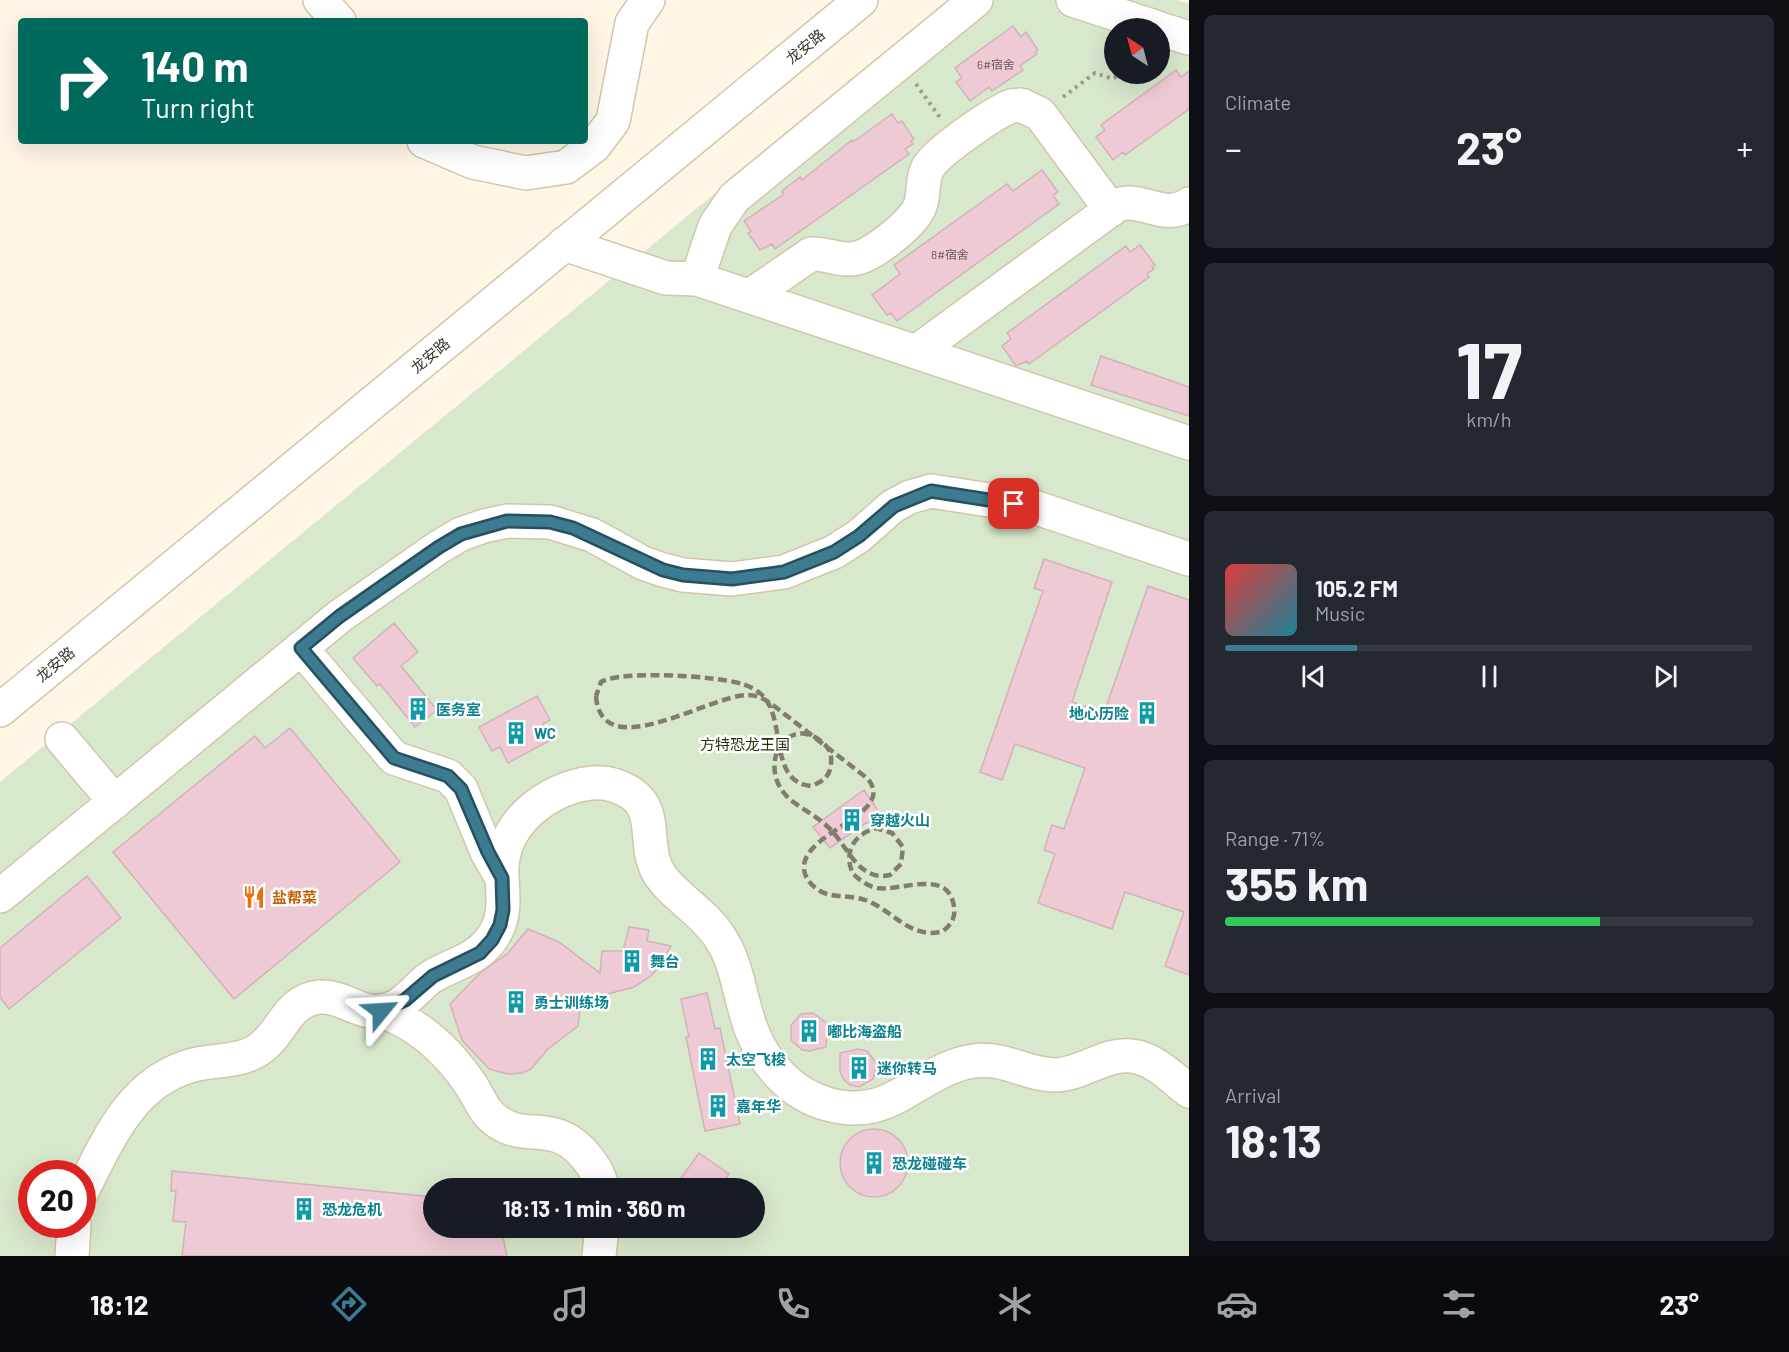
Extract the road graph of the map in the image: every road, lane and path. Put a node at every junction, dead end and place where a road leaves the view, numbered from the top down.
1 (320, 0) edge
2 (648, 0) edge
3 (861, 0) edge
4 (976, 0) edge
5 (1073, 0) edge
6 (336, 18) edge
7 (1126, 18) edge
8 (1170, 33) edge
9 (1189, 39) edge
10 (900, 62) junction
11 (1104, 76) edge
12 (1040, 114) junction
13 (958, 141) junction
14 (431, 144) edge
15 (1189, 204) edge
16 (1110, 210) junction
17 (564, 244) junction
18 (697, 279) junction
19 (750, 296) junction
20 (916, 352) junction
21 (1189, 443) edge
22 (1189, 559) edge
23 (301, 648) junction
24 (0, 710) edge
25 (62, 739) dead end
26 (115, 802) junction
27 (502, 878) junction
28 (0, 896) edge
29 (433, 976) junction
30 (381, 1011) junction
31 (430, 1038) junction
32 (1189, 1091) edge
33 (96, 1163) edge
34 (598, 1178) edge
35 (73, 1238) edge
36 (601, 1238) edge
37 (72, 1256) edge
38 (599, 1256) edge

1 - 6 main road
2 - 14 main road
3 - 17 main road, 龙安路
4 - 10 main road
5 - 7 main road
8 - 9 main road
10 - 13 path
10 - 18 main road
11 - 12 path
12 - 13 main road
12 - 16 main road
13 - 19 main road
15 - 16 main road
16 - 20 main road
17 - 18 main road
17 - 24 main road, 龙安路
18 - 19 main road
19 - 20 main road
20 - 21 main road
22 - 23 main road
23 - 26 main road
23 - 27 main road
25 - 26 main road
26 - 28 main road
27 - 29 main road
27 - 32 main road
29 - 30 main road
29 - 31 main road
30 - 31 main road
30 - 33 main road
31 - 34 main road
35 - 37 main road
36 - 38 main road

